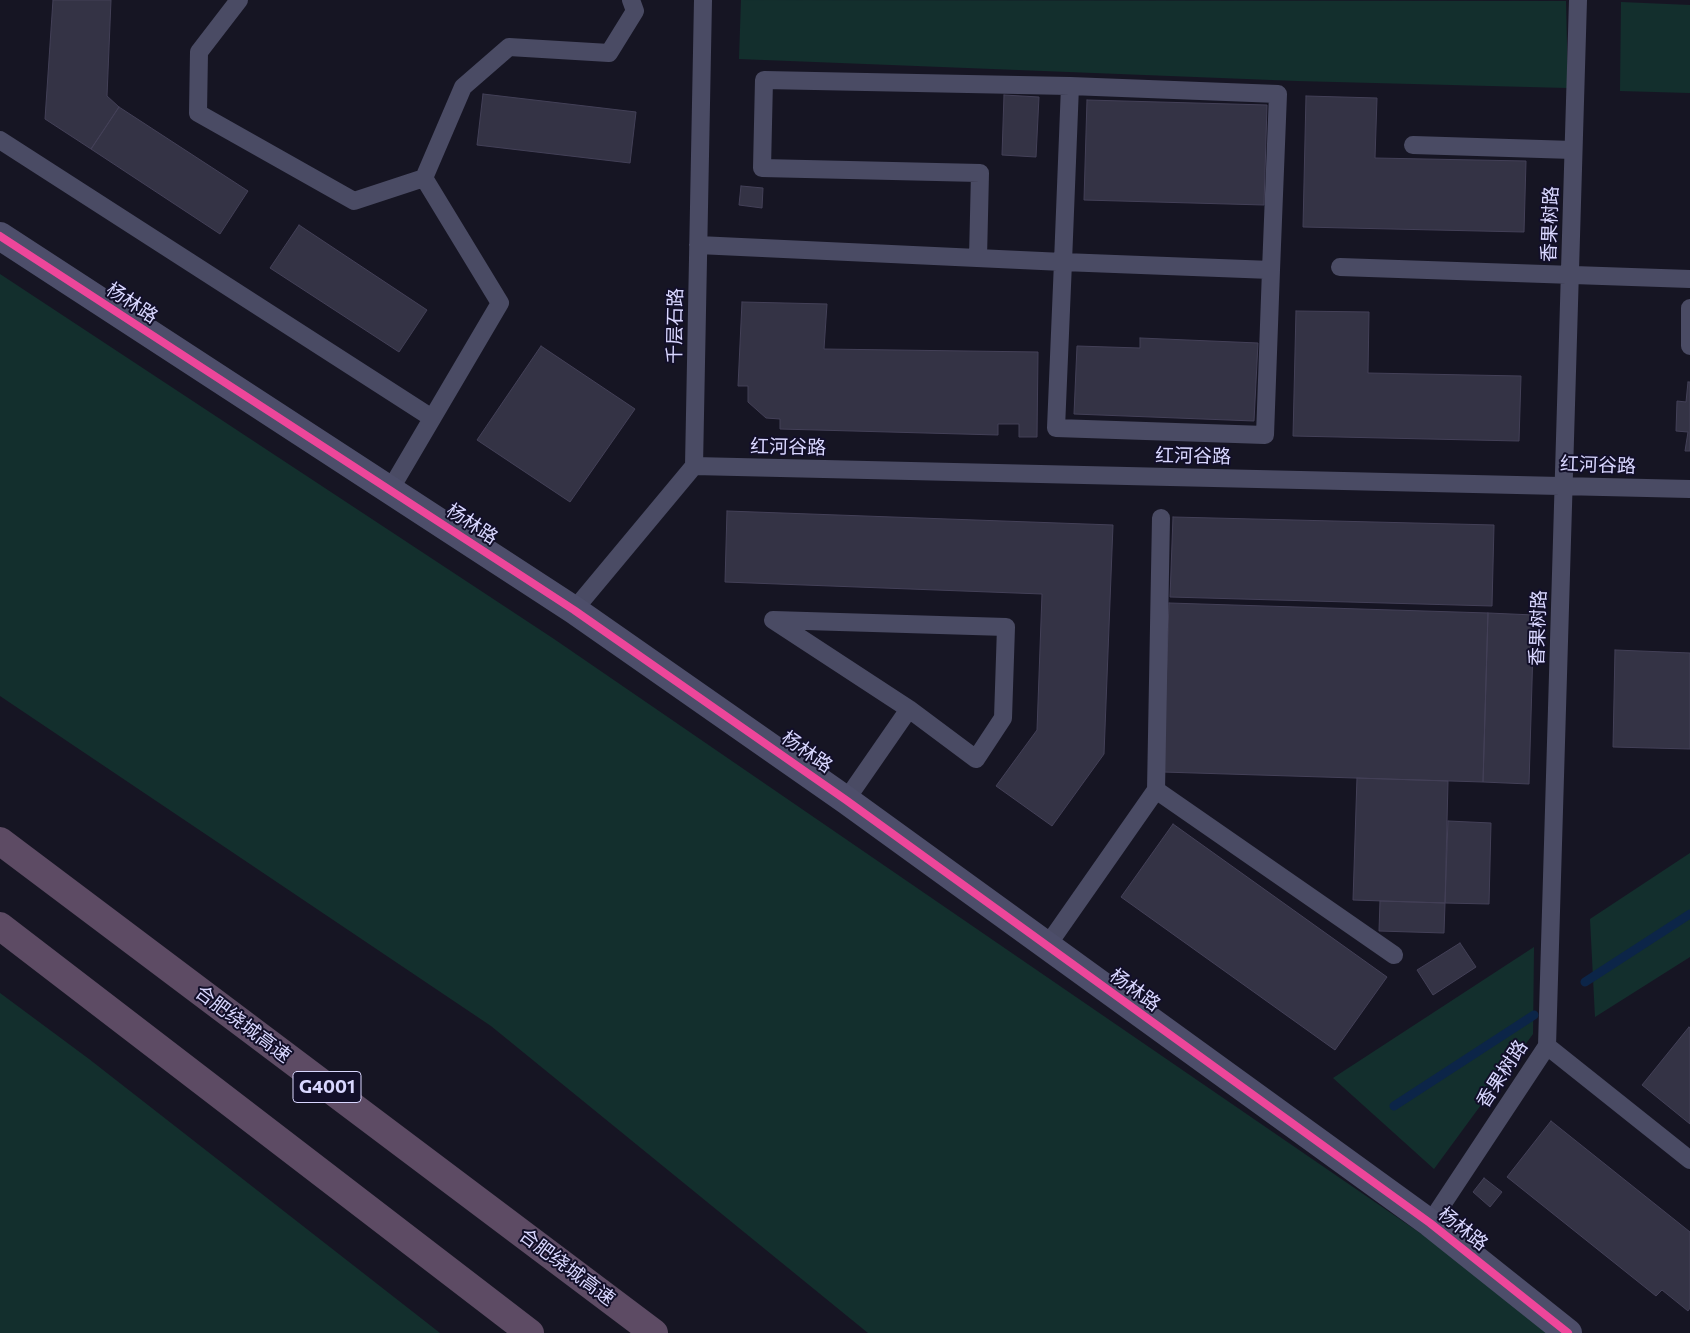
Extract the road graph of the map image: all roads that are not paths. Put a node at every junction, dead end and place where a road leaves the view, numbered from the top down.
1 (239, 0) edge
2 (631, 0) edge
3 (703, 0) edge
4 (1578, 0) edge
5 (1070, 86) junction
6 (0, 140) edge
7 (1414, 145) dead end
8 (1573, 150) junction
9 (424, 178) junction
10 (0, 236) edge
11 (698, 245) junction
12 (978, 258) junction
13 (1063, 262) junction
14 (1340, 267) dead end
15 (1271, 270) junction
16 (1570, 274) junction
17 (1690, 279) edge
18 (1690, 308) edge
19 (1690, 346) edge
20 (432, 418) junction
21 (694, 466) junction
22 (1563, 485) junction
23 (1690, 489) edge
24 (390, 490) junction
25 (1161, 518) dead end
26 (574, 610) junction
27 (909, 709) junction
28 (1156, 790) junction
29 (846, 800) junction
30 (0, 840) edge
31 (0, 926) edge
32 (1047, 946) junction
33 (1394, 955) dead end
34 (1546, 1046) junction
35 (1690, 1160) edge
36 (1430, 1223) junction
37 (530, 1333) edge
38 (654, 1333) edge
39 (1568, 1333) edge

1 - 9 lane
2 - 9 lane
3 - 11 lane, 千层石路
4 - 8 lane, 香果树路
5 - 12 lane
5 - 13 lane
5 - 15 lane
6 - 20 lane
7 - 8 lane
8 - 16 lane, 香果树路
9 - 20 lane
10 - 24 street, 杨林路
11 - 12 lane
11 - 21 lane, 千层石路
12 - 13 lane
13 - 15 lane
13 - 15 lane
14 - 16 lane
16 - 17 lane
16 - 22 lane, 香果树路
18 - 19 lane
20 - 24 lane
21 - 22 lane, 红河谷路
21 - 26 lane
22 - 23 lane, 红河谷路
22 - 34 lane, 香果树路
24 - 26 street, 杨林路
25 - 28 lane
26 - 29 street, 杨林路
27 - 27 lane
27 - 29 lane
28 - 32 lane
28 - 33 lane
29 - 32 street, 杨林路
30 - 38 highway, 合肥绕城高速 / G4001
31 - 37 highway
32 - 36 street, 杨林路
34 - 35 lane
34 - 36 lane, 香果树路
36 - 39 street, 杨林路

